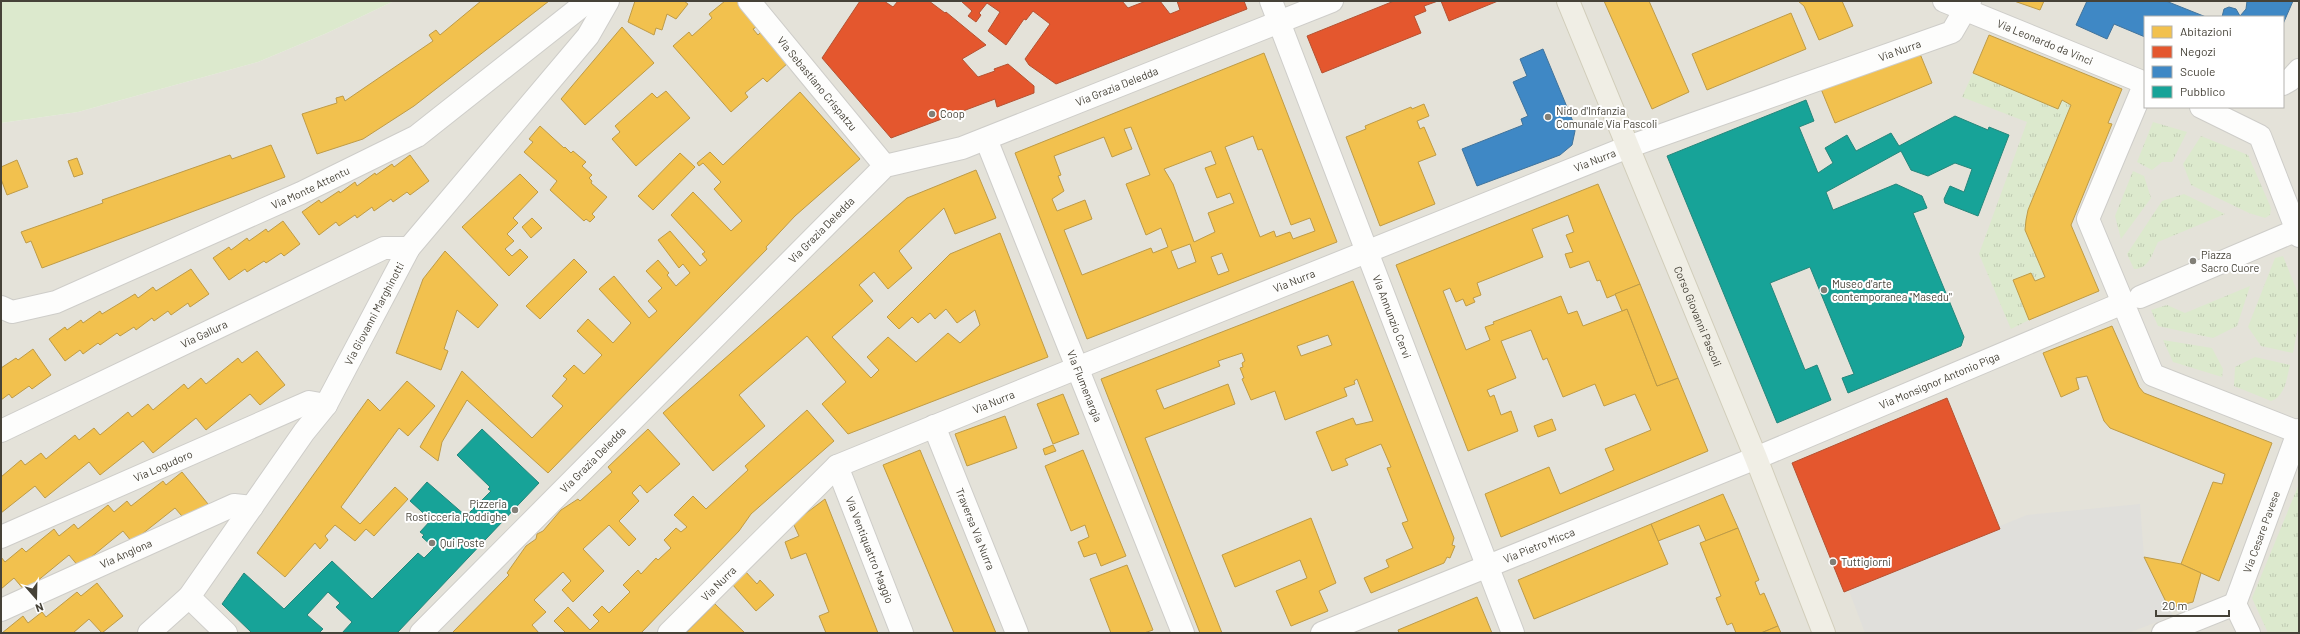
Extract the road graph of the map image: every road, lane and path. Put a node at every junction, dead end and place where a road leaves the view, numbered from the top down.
1 (588, 1) edge
2 (604, 1) edge
3 (608, 1) edge
4 (749, 1) edge
5 (1271, 1) edge
6 (1332, 1) edge
7 (1568, 1) edge
8 (1944, 1) edge
9 (1968, 6) edge
10 (1279, 22) junction
11 (2299, 70) edge
12 (2144, 83) edge
13 (2284, 83) edge
14 (2144, 85) edge
15 (2203, 108) edge
16 (986, 139) junction
17 (1628, 147) junction
18 (885, 166) junction
19 (2298, 233) edge
20 (409, 248) junction
21 (1368, 251) junction
22 (2132, 300) junction
23 (1, 307) edge
24 (1077, 368) junction
25 (326, 405) junction
26 (934, 426) junction
27 (1, 431) edge
28 (2298, 431) edge
29 (1756, 458) junction
30 (837, 466) junction
31 (252, 507) junction
32 (1, 537) edge
33 (1487, 567) junction
34 (189, 597) junction
35 (2235, 604) junction
36 (1, 610) edge
37 (149, 633) edge
38 (226, 633) edge
39 (421, 633) edge
40 (669, 633) edge
41 (902, 633) edge
42 (1017, 633) edge
43 (1182, 633) edge
44 (1322, 633) edge
45 (1513, 633) edge
46 (1824, 633) edge
47 (2163, 633) edge
48 (2249, 633) edge

1 - 23 street, Via Monte Attentu
2 - 3 street
3 - 20 street, Via Giovanni Marghinotti
4 - 18 street, Via Sebastiano Crispatzu
5 - 10 street, Via Annunzio Cervi
6 - 10 street, Via Grazia Deledda
7 - 17 main road, Corso Giovanni Pascoli
8 - 9 street, Via Leonardo da Vinci
9 - 12 street, Via Leonardo da Vinci
9 - 17 street, Via Nurra
10 - 16 street, Via Grazia Deledda
10 - 21 street, Via Annunzio Cervi
11 - 13 street
14 - 22 street
15 - 19 street
16 - 18 street, Via Grazia Deledda
16 - 24 street, Via Flumenargia
17 - 21 street, Via Nurra
17 - 29 main road, Corso Giovanni Pascoli
18 - 39 street, Via Grazia Deledda
19 - 22 street
20 - 25 street, Via Giovanni Marghinotti
20 - 27 street, Via Gallura
21 - 24 street, Via Nurra
21 - 33 street, Via Annunzio Cervi
22 - 28 street
22 - 29 street, Via Monsignor Antonio Piga
24 - 26 street, Via Nurra
24 - 43 street, Via Flumenargia
25 - 31 street, Via Giovanni Marghinotti
25 - 32 street, Via Logudoro
26 - 30 street, Via Nurra
26 - 42 street, Traversa Via Nurra
28 - 35 street, Via Cesare Pavese
29 - 33 street, Via Pietro Micca
29 - 46 main road, Corso Giovanni Pascoli
30 - 40 street, Via Nurra
30 - 41 street, Via Ventiquattro Maggio
31 - 34 street, Via Giovanni Marghinotti
31 - 36 street, Via Anglona
33 - 44 street, Via Pietro Micca
33 - 45 street, Via Annunzio Cervi
34 - 37 street, Via Giovanni Marghinotti
34 - 38 street
35 - 47 street
35 - 48 street

